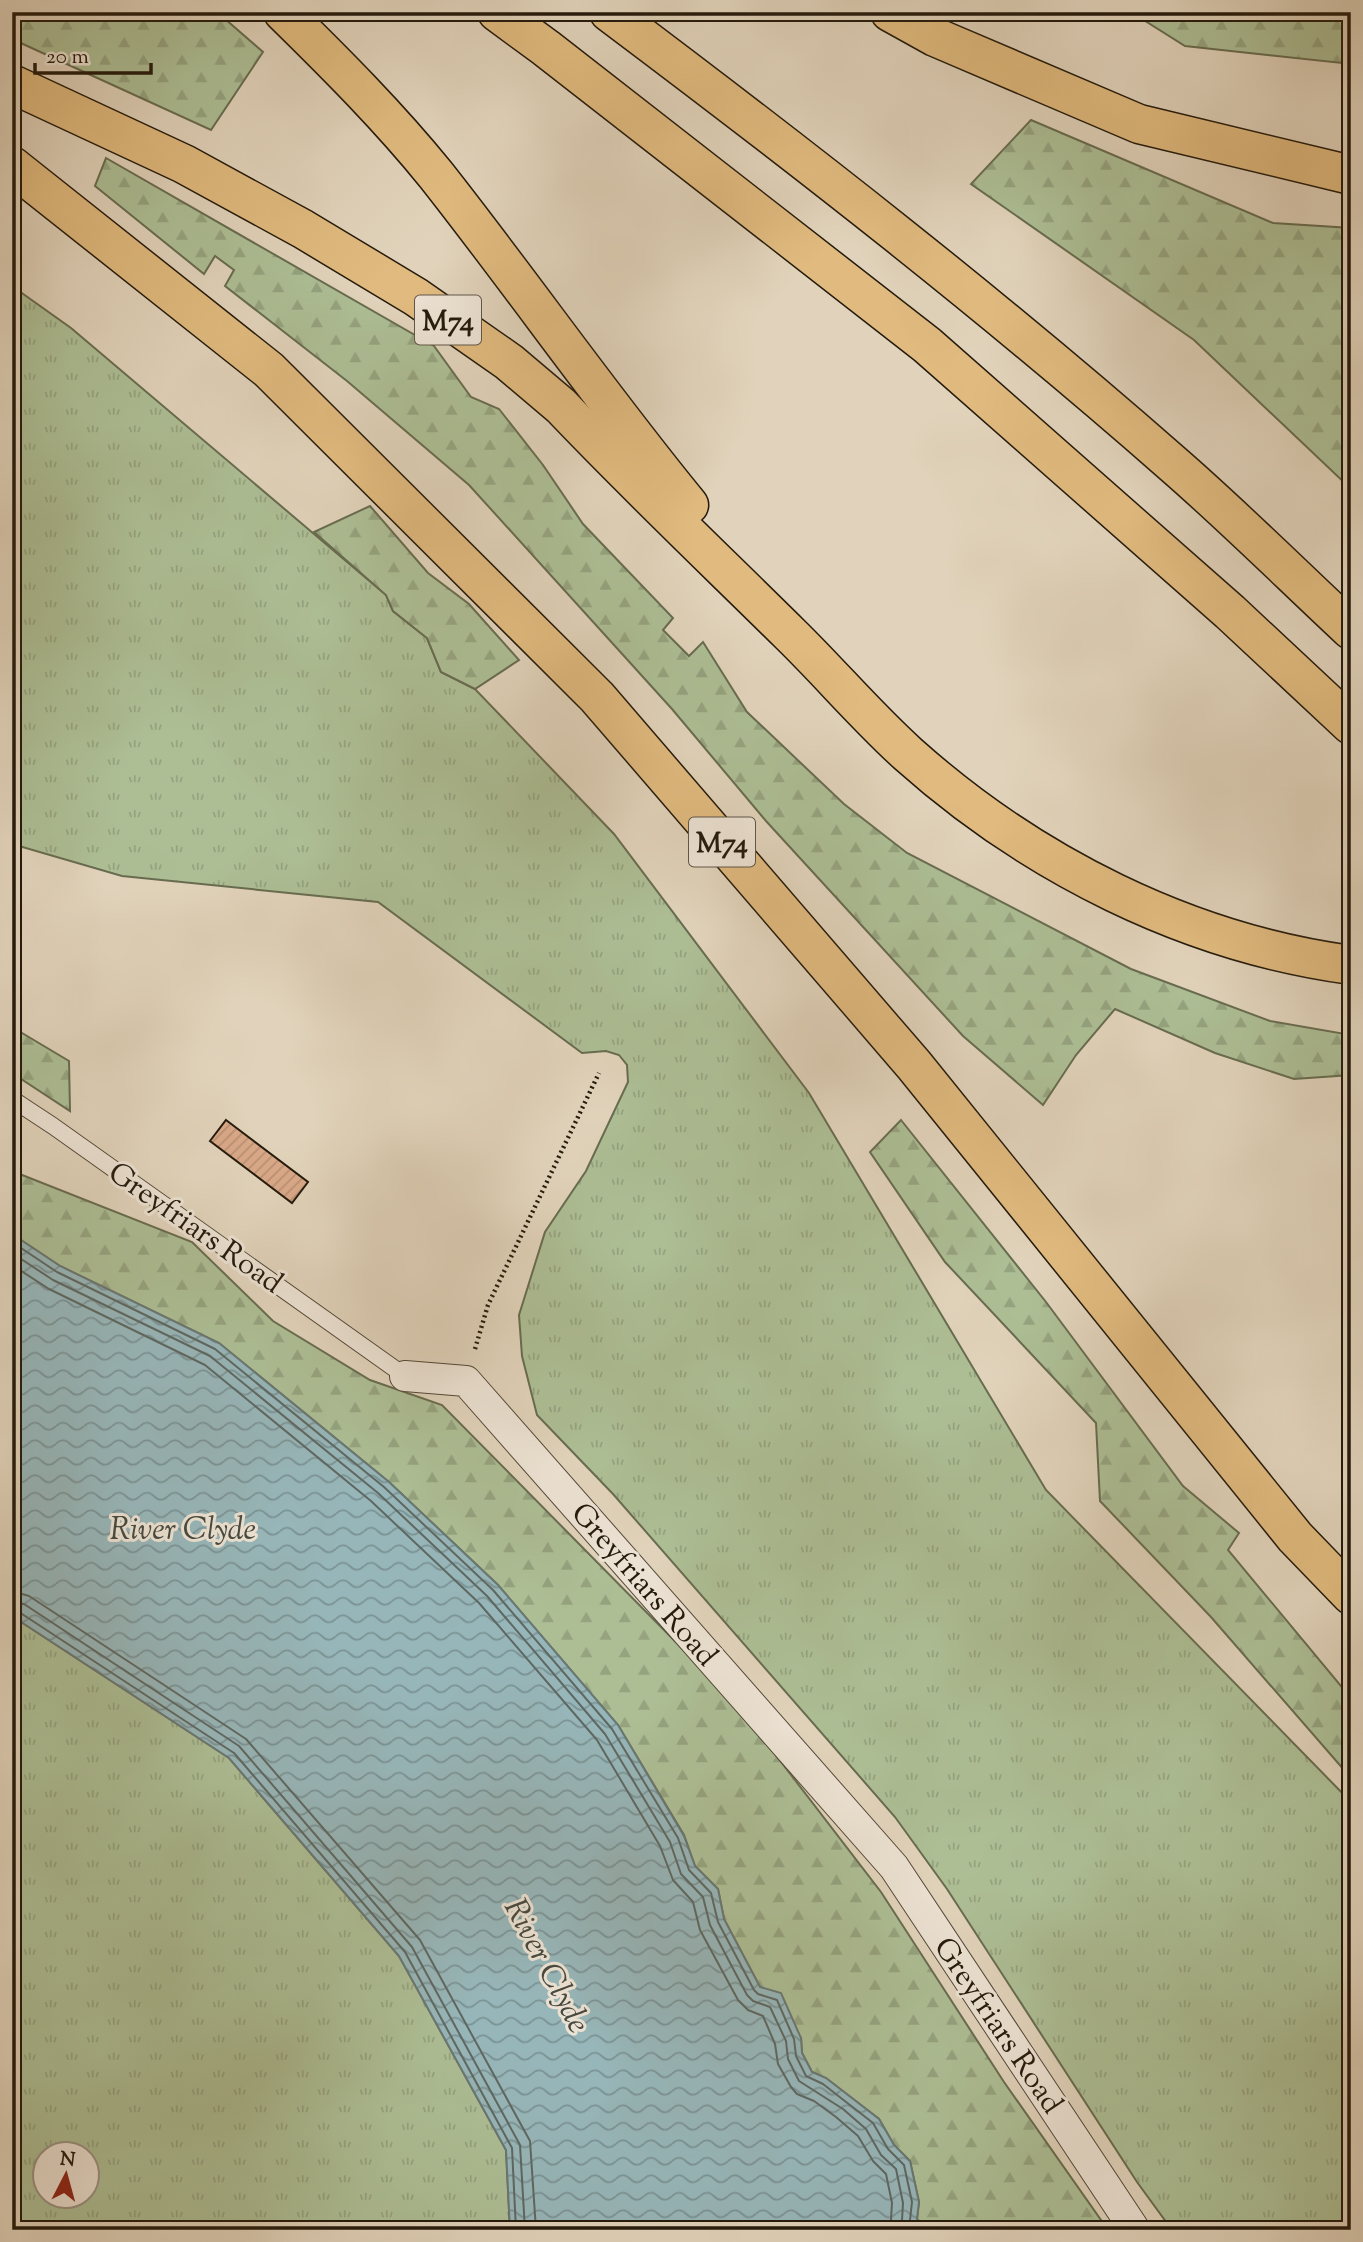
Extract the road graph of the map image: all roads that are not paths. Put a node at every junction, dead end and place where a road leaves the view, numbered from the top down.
1 (283, 12) edge
2 (497, 12) edge
3 (609, 12) edge
4 (890, 12) edge
5 (12, 84) edge
6 (12, 166) edge
7 (1351, 175) edge
8 (1351, 630) edge
9 (812, 655) junction
10 (1351, 725) edge
11 (1351, 965) edge
12 (12, 1099) edge
13 (405, 1376) joint
14 (1351, 1595) edge
15 (1135, 2230) edge

1 - 9 highway, M74
2 - 10 highway
3 - 8 highway
4 - 7 highway
5 - 9 highway, M74
6 - 14 highway, M74
9 - 11 highway, M74
12 - 13 lane, Greyfriars Road
13 - 15 street, Greyfriars Road

